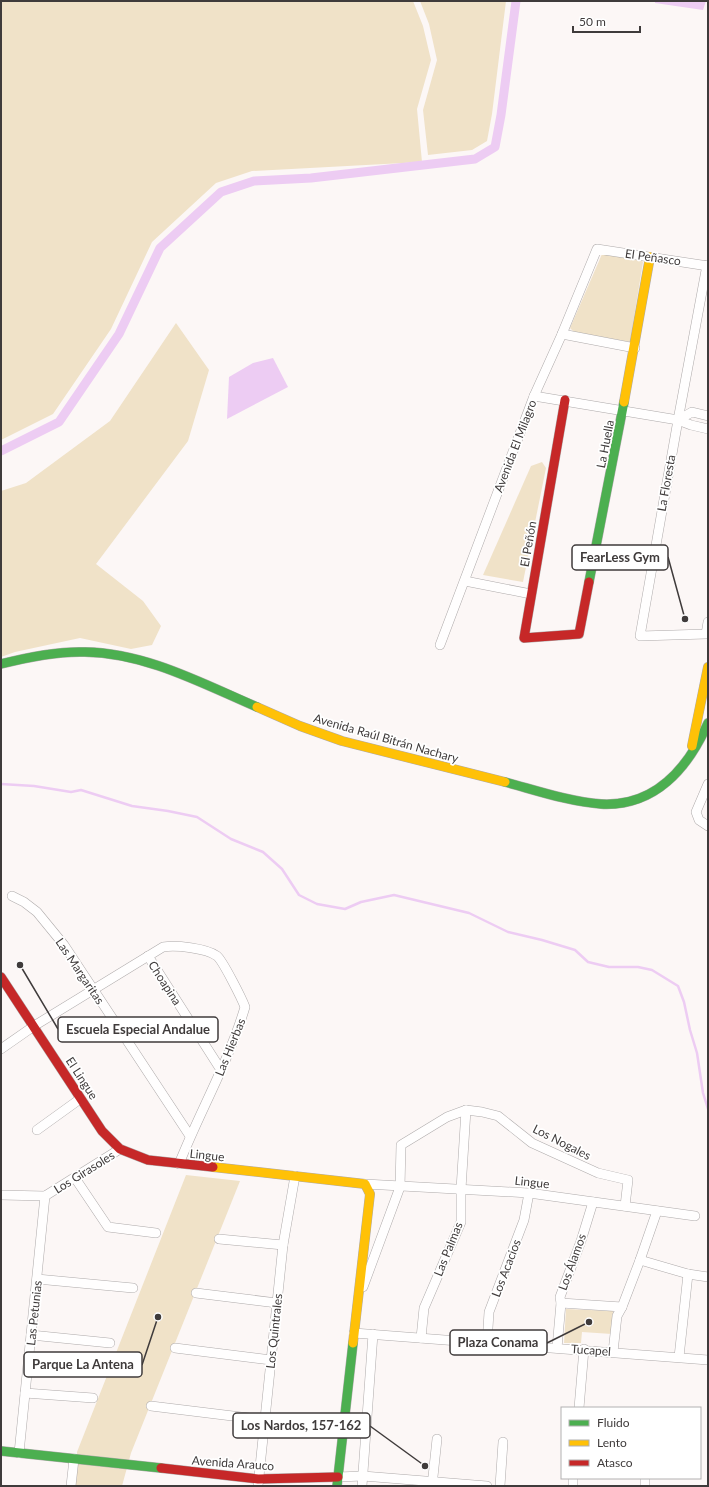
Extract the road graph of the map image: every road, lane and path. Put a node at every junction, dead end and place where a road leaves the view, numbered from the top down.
1 (597, 249) joint
2 (650, 257) junction
3 (707, 265) edge
4 (562, 334) junction
5 (635, 348) junction
6 (534, 396) junction
7 (565, 400) junction
8 (624, 410) junction
9 (708, 416) edge
10 (678, 420) junction
11 (708, 429) edge
12 (465, 581) junction
13 (531, 594) junction
14 (708, 622) edge
15 (579, 634) joint
16 (440, 645) dead end
17 (1, 664) edge
18 (708, 667) edge
19 (708, 723) edge
20 (690, 758) junction
21 (708, 784) edge
22 (708, 826) edge
23 (12, 896) dead end
24 (148, 956) junction
25 (1, 977) edge
26 (93, 990) junction
27 (34, 1026) junction
28 (1, 1049) edge
29 (221, 1070) junction
30 (80, 1099) junction
31 (466, 1110) junction
32 (37, 1130) dead end
33 (190, 1136) junction
34 (120, 1149) junction
35 (179, 1164) junction
36 (295, 1176) junction
37 (75, 1178) junction
38 (367, 1187) junction
39 (400, 1187) junction
40 (461, 1190) junction
41 (529, 1193) junction
42 (1, 1195) edge
43 (45, 1196) junction
44 (593, 1202) junction
45 (626, 1206) junction
46 (657, 1210) junction
47 (696, 1216) dead end
48 (156, 1233) dead end
49 (219, 1239) dead end
50 (283, 1245) junction
51 (640, 1260) junction
52 (688, 1274) junction
53 (708, 1277) edge
54 (37, 1279) junction
55 (133, 1288) dead end
56 (196, 1293) dead end
57 (277, 1303) junction
58 (358, 1303) junction
59 (561, 1303) junction
60 (622, 1307) junction
61 (354, 1333) junction
62 (373, 1334) junction
63 (31, 1335) junction
64 (421, 1338) junction
65 (110, 1344) dead end
66 (487, 1344) junction
67 (175, 1348) dead end
68 (558, 1348) junction
69 (584, 1350) junction
70 (613, 1352) junction
71 (679, 1357) junction
72 (271, 1360) junction
73 (708, 1360) edge
74 (25, 1393) junction
75 (93, 1398) dead end
76 (151, 1406) dead end
77 (579, 1407) edge
78 (265, 1420) junction
79 (437, 1439) dead end
80 (503, 1442) dead end
81 (1, 1451) edge
82 (19, 1453) junction
83 (74, 1459) junction
84 (363, 1476) junction
85 (338, 1481) edge
86 (258, 1483) edge
87 (432, 1484) edge
88 (71, 1486) edge
89 (362, 1486) edge
90 (487, 1486) edge
91 (500, 1486) edge

1 - 2 street, El Peñasco
1 - 4 street, Avenida El Milagro
2 - 3 street, El Peñasco
2 - 5 street, La Huella
3 - 10 street, La Floresta
4 - 5 street
4 - 6 street, Avenida El Milagro
5 - 8 street, La Huella
6 - 7 street
6 - 12 street, Avenida El Milagro
7 - 8 street
7 - 13 street, El Peñón
8 - 10 street
8 - 15 street, La Huella
9 - 10 street
10 - 11 street
10 - 14 street, La Floresta
12 - 13 street
12 - 16 street, Avenida El Milagro
13 - 15 street, El Peñón
17 - 20 street, Avenida Raúl Bitrán Nachary
18 - 20 street, Avenida Raúl Bitrán Nachary
19 - 20 street, Avenida Raúl Bitrán Nachary
21 - 22 street
23 - 26 street, Las Margaritas
24 - 26 street
24 - 29 street, Choapina
24 - 29 street, Las Hierbas
25 - 27 street, El Lingue
26 - 27 street
26 - 33 street, Las Margaritas
27 - 28 street
27 - 30 street, El Lingue
29 - 33 street, Las Hierbas
30 - 32 street
30 - 34 street, El Lingue
31 - 39 street, Los Nogales
31 - 40 street, Las Palmas
31 - 45 street, Los Nogales
33 - 35 street, Las Hierbas
34 - 35 street, Lingue
34 - 37 street, Los Girasoles
35 - 36 street, Lingue
36 - 38 street, Lingue
36 - 50 street, Los Quintrales
37 - 43 street, Los Girasoles
37 - 48 street
38 - 39 street, Lingue
38 - 58 street, Los Nogales
39 - 40 street, Lingue
39 - 58 street, Los Nogales
40 - 41 street, Lingue
40 - 64 street, Las Palmas
41 - 44 street, Lingue
41 - 66 street, Los Acacios
42 - 43 street, Los Girasoles
43 - 54 street, Las Petunias
44 - 45 street, Lingue
44 - 59 street, Los Álamos
45 - 46 street, Lingue
46 - 47 street, Lingue
46 - 51 street
49 - 50 street
50 - 57 street, Los Quintrales
51 - 52 street
51 - 60 street
52 - 53 street
52 - 71 street
54 - 55 street
54 - 63 street, Las Petunias
56 - 57 street
57 - 72 street, Los Quintrales
58 - 61 street, Los Nogales
59 - 60 street
59 - 68 street, Los Álamos
60 - 70 street
61 - 62 street, Tucapel
61 - 85 street, Los Nogales
62 - 64 street, Tucapel
62 - 84 street
63 - 65 street
63 - 74 street, Las Petunias
64 - 66 street, Tucapel
66 - 68 street, Tucapel
67 - 72 street
68 - 69 street, Tucapel
69 - 70 street, Tucapel
69 - 77 street
70 - 71 street, Tucapel
71 - 73 street, Tucapel
72 - 78 street, Los Quintrales
74 - 75 street
74 - 82 street, Las Petunias
76 - 78 street
78 - 86 street, Los Quintrales
79 - 87 street
80 - 91 street
81 - 82 street, Avenida Arauco
82 - 83 street, Avenida Arauco
83 - 86 street, Avenida Arauco
83 - 88 street
84 - 85 street, Avenida Arauco
84 - 87 street, Avenida Arauco
84 - 89 street
85 - 86 street, Avenida Arauco
87 - 90 street, Avenida Arauco

